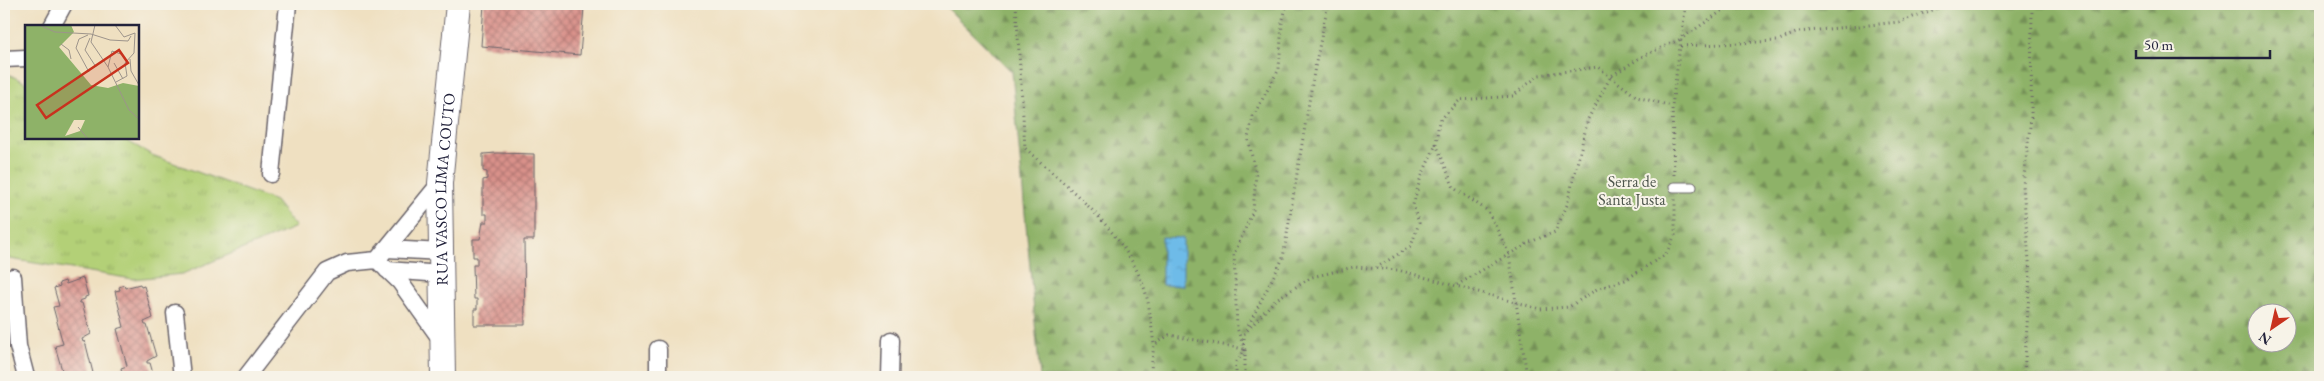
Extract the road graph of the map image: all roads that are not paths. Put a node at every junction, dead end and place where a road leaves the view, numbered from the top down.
1 (64, 4) edge
2 (288, 4) edge
3 (458, 4) edge
4 (53, 25) edge
5 (25, 58) edge
6 (4, 59) edge
7 (270, 174) dead end
8 (440, 183) junction
9 (1674, 187) road end
10 (1692, 187) dead end
11 (384, 260) junction
12 (442, 263) junction
13 (13, 277) dead end
14 (175, 313) dead end
15 (891, 340) dead end
16 (442, 342) junction
17 (658, 349) dead end
18 (26, 377) edge
19 (182, 377) edge
20 (246, 377) edge
21 (443, 377) edge
22 (658, 377) edge
23 (890, 377) edge

1 - 4 street
2 - 7 street
3 - 8 street, RUA VASCO LIMA COUTO
5 - 6 street
8 - 11 street
8 - 12 street, RUA VASCO LIMA COUTO
9 - 10 lane
11 - 12 street
11 - 12 street
11 - 16 street
11 - 20 street
12 - 16 street, RUA VASCO LIMA COUTO
13 - 18 street
14 - 19 street
15 - 23 street
16 - 21 street, RUA VASCO LIMA COUTO
17 - 22 street

